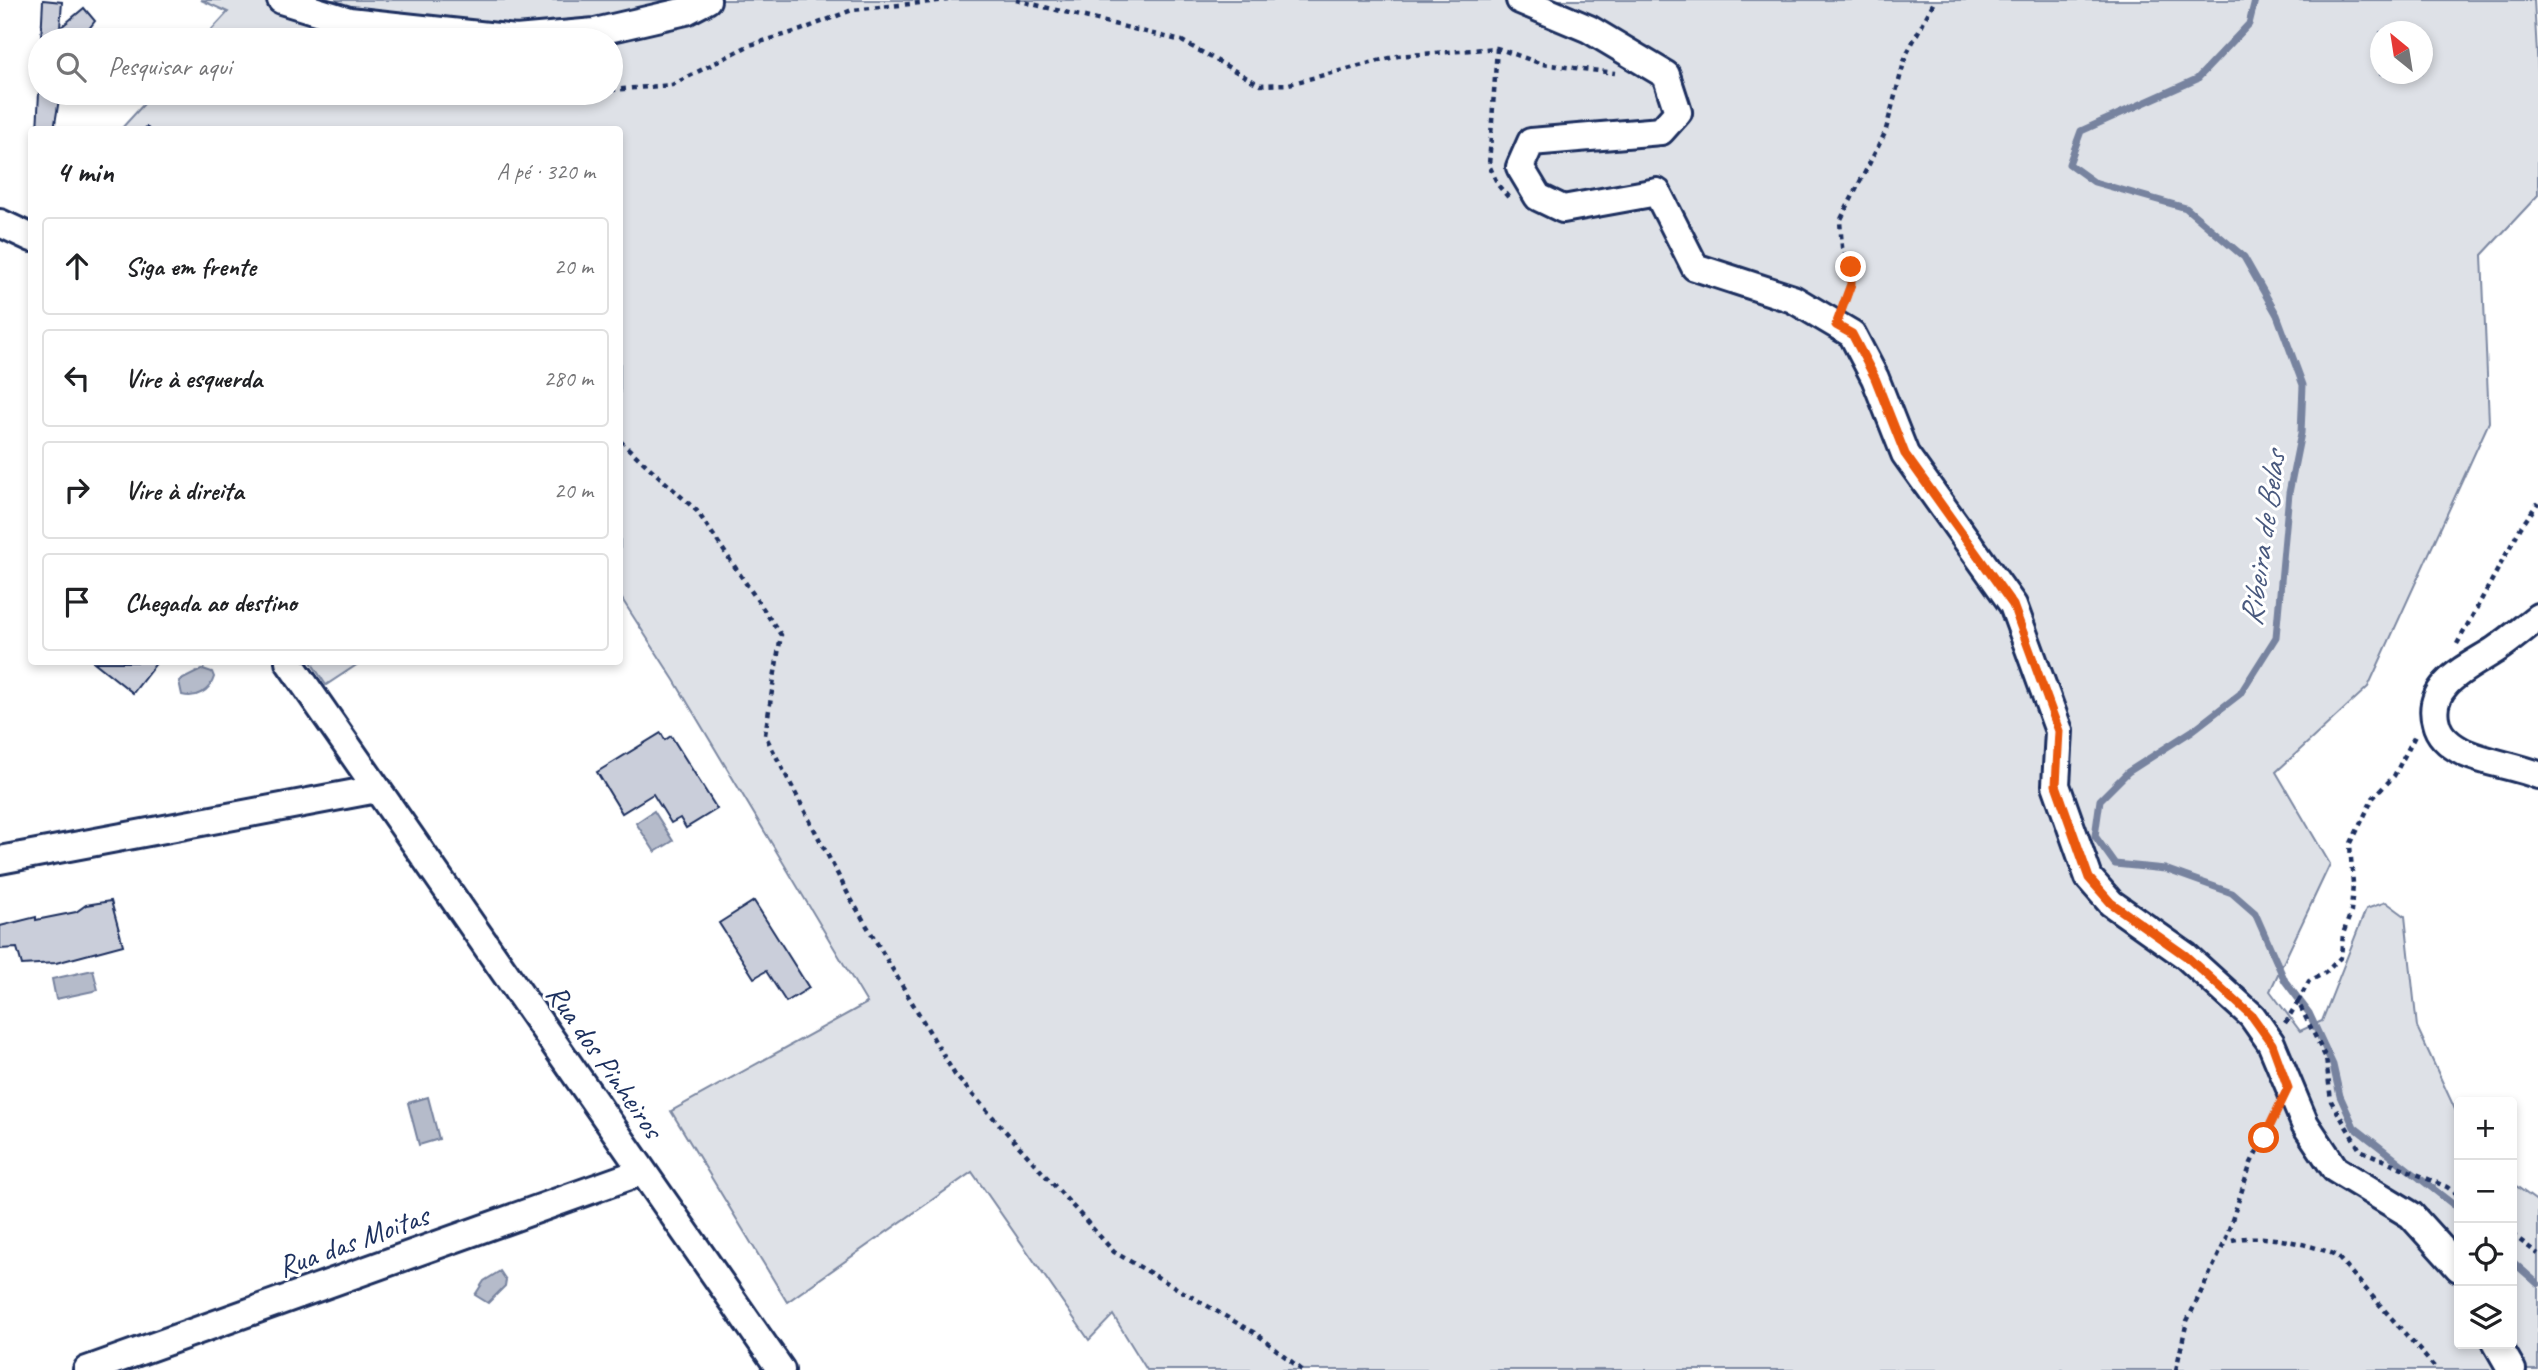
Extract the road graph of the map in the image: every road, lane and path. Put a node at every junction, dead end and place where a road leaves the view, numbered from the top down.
1 (281, 0) edge
2 (707, 0) edge
3 (948, 0) edge
4 (1016, 0) edge
5 (1520, 0) edge
6 (1935, 0) edge
7 (416, 28) edge
8 (612, 28) edge
9 (1652, 66) junction
10 (623, 89) edge
11 (0, 223) edge
12 (28, 236) edge
13 (1836, 325) junction
14 (623, 445) edge
15 (2538, 617) edge
16 (291, 665) edge
17 (2538, 775) edge
18 (377, 789) junction
19 (0, 860) edge
20 (2351, 912) dead end
21 (2298, 1002) junction
22 (2272, 1044) junction
23 (2288, 1088) junction
24 (641, 1172) junction
25 (2454, 1192) edge
26 (2517, 1238) edge
27 (2232, 1240) dead end
28 (2538, 1254) edge
29 (2454, 1262) edge
30 (2500, 1349) edge
31 (87, 1370) edge
32 (781, 1370) edge
33 (1302, 1370) edge
34 (2176, 1370) edge
35 (2437, 1370) edge
36 (2512, 1370) edge

1 - 7 street
2 - 8 street
3 - 10 path
4 - 9 path
5 - 9 street
6 - 13 path
9 - 13 street
11 - 12 street
13 - 22 street
14 - 33 path
15 - 17 street
16 - 18 street, Rua dos Pinheiros
18 - 19 street
18 - 24 street, Rua dos Pinheiros
20 - 21 path
21 - 22 path
21 - 25 path
22 - 23 street
23 - 29 street
23 - 34 path
24 - 31 street, Rua das Moitas
24 - 32 street, Rua dos Pinheiros
26 - 28 path
27 - 35 path
30 - 36 street

